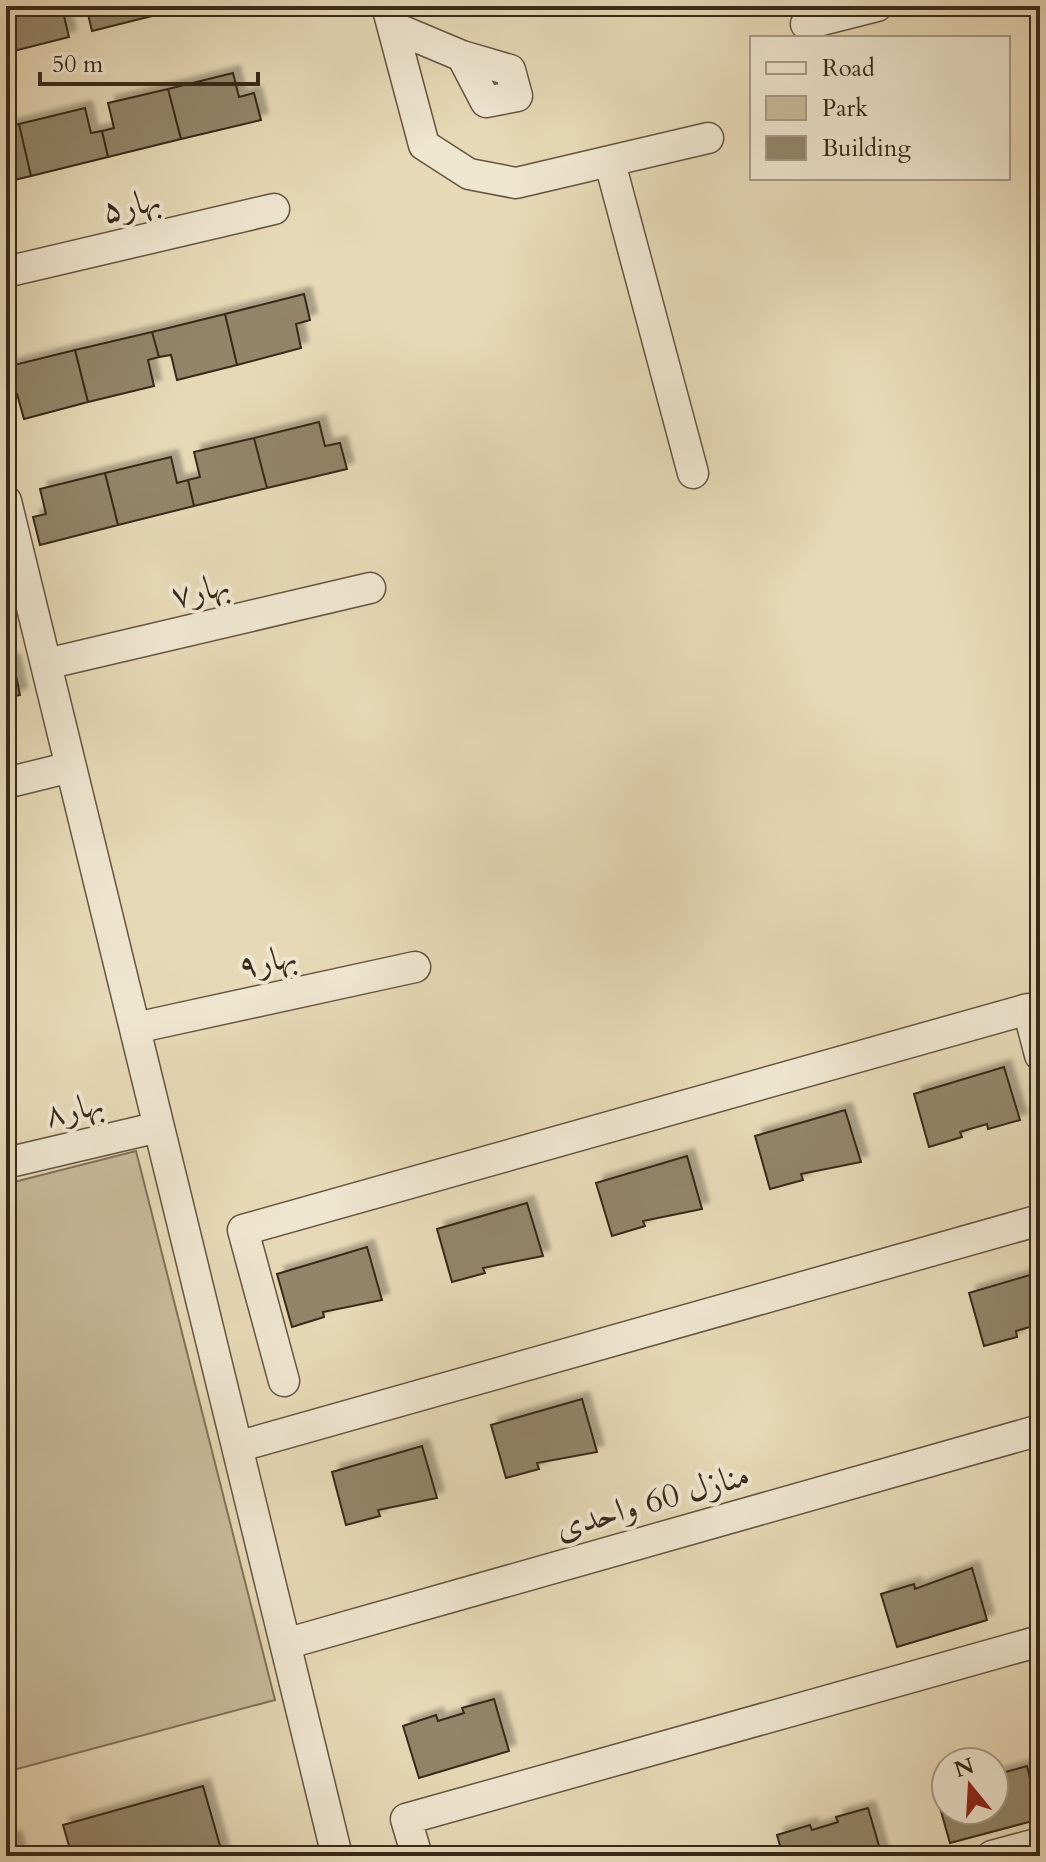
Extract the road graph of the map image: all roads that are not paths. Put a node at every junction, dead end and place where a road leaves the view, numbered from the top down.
1 (877, 6) edge
2 (390, 16) edge
3 (806, 24) dead end
4 (462, 56) dead end
5 (708, 138) dead end
6 (610, 163) junction
7 (274, 209) dead end
8 (6, 272) edge
9 (693, 473) dead end
10 (6, 501) edge
11 (370, 588) dead end
12 (46, 664) junction
13 (71, 767) junction
14 (6, 783) edge
15 (415, 967) dead end
16 (135, 1028) junction
17 (1040, 1055) edge
18 (159, 1127) junction
19 (6, 1163) edge
20 (1040, 1220) edge
21 (284, 1381) dead end
22 (1040, 1430) edge
23 (237, 1447) junction
24 (1040, 1641) edge
25 (285, 1644) junction
26 (1040, 1843) edge
27 (337, 1856) edge
28 (417, 1856) edge
29 (992, 1856) edge

1 - 3 street
2 - 4 street
2 - 6 street
5 - 6 street
6 - 9 street
7 - 8 street, بهار۵
10 - 12 street
11 - 12 street, بهار۷
12 - 13 street
13 - 14 street
13 - 16 street
15 - 16 street, بهار۹
16 - 18 street
17 - 21 street
18 - 19 street, بهار۸
18 - 23 street
20 - 23 street
22 - 25 street, منازل 60 واحدی
23 - 25 street
24 - 28 street
25 - 27 street
26 - 29 street

